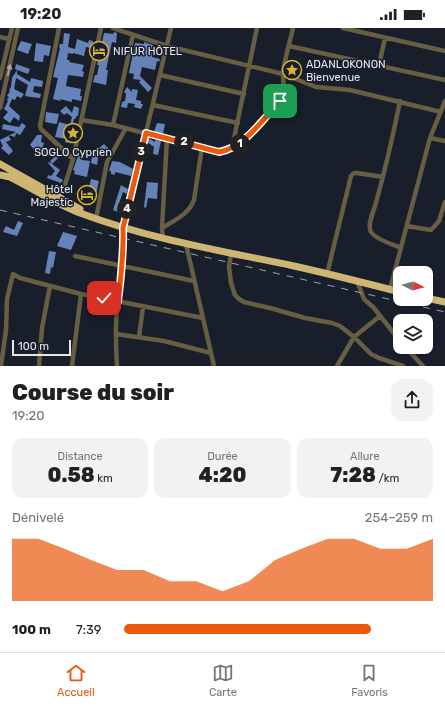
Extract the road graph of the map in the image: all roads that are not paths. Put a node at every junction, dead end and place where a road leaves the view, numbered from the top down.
1 (12, 28) edge
2 (18, 28) edge
3 (59, 28) edge
4 (101, 28) edge
5 (113, 28) edge
6 (171, 28) edge
7 (257, 28) edge
8 (292, 28) edge
9 (343, 28) edge
10 (133, 35) junction
11 (0, 37) edge
12 (386, 38) junction
13 (9, 39) junction
14 (167, 46) junction
15 (289, 46) junction
16 (445, 51) edge
17 (250, 65) junction
18 (379, 65) junction
19 (283, 74) junction
20 (160, 75) junction
21 (0, 78) edge
22 (445, 80) edge
23 (244, 94) junction
24 (400, 101) junction
25 (445, 102) edge
26 (153, 105) junction
27 (0, 108) edge
28 (441, 112) junction
29 (82, 120) junction
30 (238, 123) junction
31 (113, 125) junction
32 (126, 128) junction
33 (146, 133) junction
34 (167, 138) junction
35 (430, 138) junction
36 (445, 141) edge
37 (202, 147) junction
38 (232, 148) junction
39 (73, 159) junction
40 (0, 164) edge
41 (0, 175) edge
42 (383, 177) junction
43 (58, 196) junction
44 (445, 202) edge
45 (88, 215) junction
46 (96, 218) junction
47 (407, 226) junction
48 (123, 228) junction
49 (162, 228) junction
50 (163, 239) junction
51 (186, 244) junction
52 (401, 248) junction
53 (231, 254) junction
54 (75, 256) dead end
55 (121, 266) junction
56 (327, 274) junction
57 (357, 281) junction
58 (194, 282) junction
59 (50, 286) junction
60 (390, 289) junction
61 (393, 290) edge
62 (81, 294) junction
63 (433, 299) edge
64 (118, 302) junction
65 (445, 302) edge
66 (143, 307) junction
67 (380, 316) junction
68 (203, 318) junction
69 (393, 332) edge
70 (116, 334) junction
71 (139, 337) junction
72 (354, 337) junction
73 (211, 353) junction
74 (412, 354) edge
75 (1, 366) edge
76 (39, 366) edge
77 (72, 366) edge
78 (117, 366) edge
79 (214, 366) edge
80 (337, 366) edge
81 (403, 366) edge
82 (423, 366) edge

1 - 13 street
27 -> 2 street
3 - 39 street
4 - 29 street
5 - 10 street
6 - 14 street
7 - 17 street
8 - 15 street
9 - 12 street
10 - 14 street
10 - 31 street
11 - 13 street
12 - 16 street
12 - 18 street
13 - 21 street
14 - 17 street
14 - 20 street
15 - 18 street
15 - 19 street
17 - 19 street
17 - 23 street
18 - 22 street
19 - 24 street
19 - 38 street
20 - 23 street
20 - 26 street
23 - 30 street
24 - 28 street
24 - 42 street
25 - 28 street
26 - 30 street
26 - 33 street
28 - 35 street
29 - 31 street
29 - 39 street
30 - 38 street
31 - 32 street
32 - 33 street
32 - 46 street
33 - 34 street
33 - 48 street
34 - 37 street
34 - 49 street
35 - 36 street
35 - 47 street
37 - 38 street
37 - 49 street
39 - 43 street
40 - 43 highway
41 - 45 highway
42 - 52 street
42 - 56 street
43 - 45 highway
44 - 47 street
45 - 46 highway
46 - 48 highway
47 - 52 street
48 - 50 highway
48 - 55 street
49 - 50 street
50 - 51 highway
51 - 53 highway
51 - 58 street
52 - 60 street
53 - 56 highway
53 - 72 street
54 - 55 street
55 - 58 street
55 - 64 street
56 - 57 highway
57 - 60 highway
57 - 67 street
58 - 68 street
59 - 62 street
59 - 75 street
59 - 76 street
60 - 61 highway
62 - 64 street
62 - 77 street
63 - 65 highway
64 - 66 street
64 - 70 street
66 - 68 street
66 - 71 street
67 - 69 street
67 - 72 street
68 - 73 street
70 - 71 street
70 - 78 street
71 - 73 street
72 - 80 street
72 - 81 street
73 - 79 street
74 - 82 street

